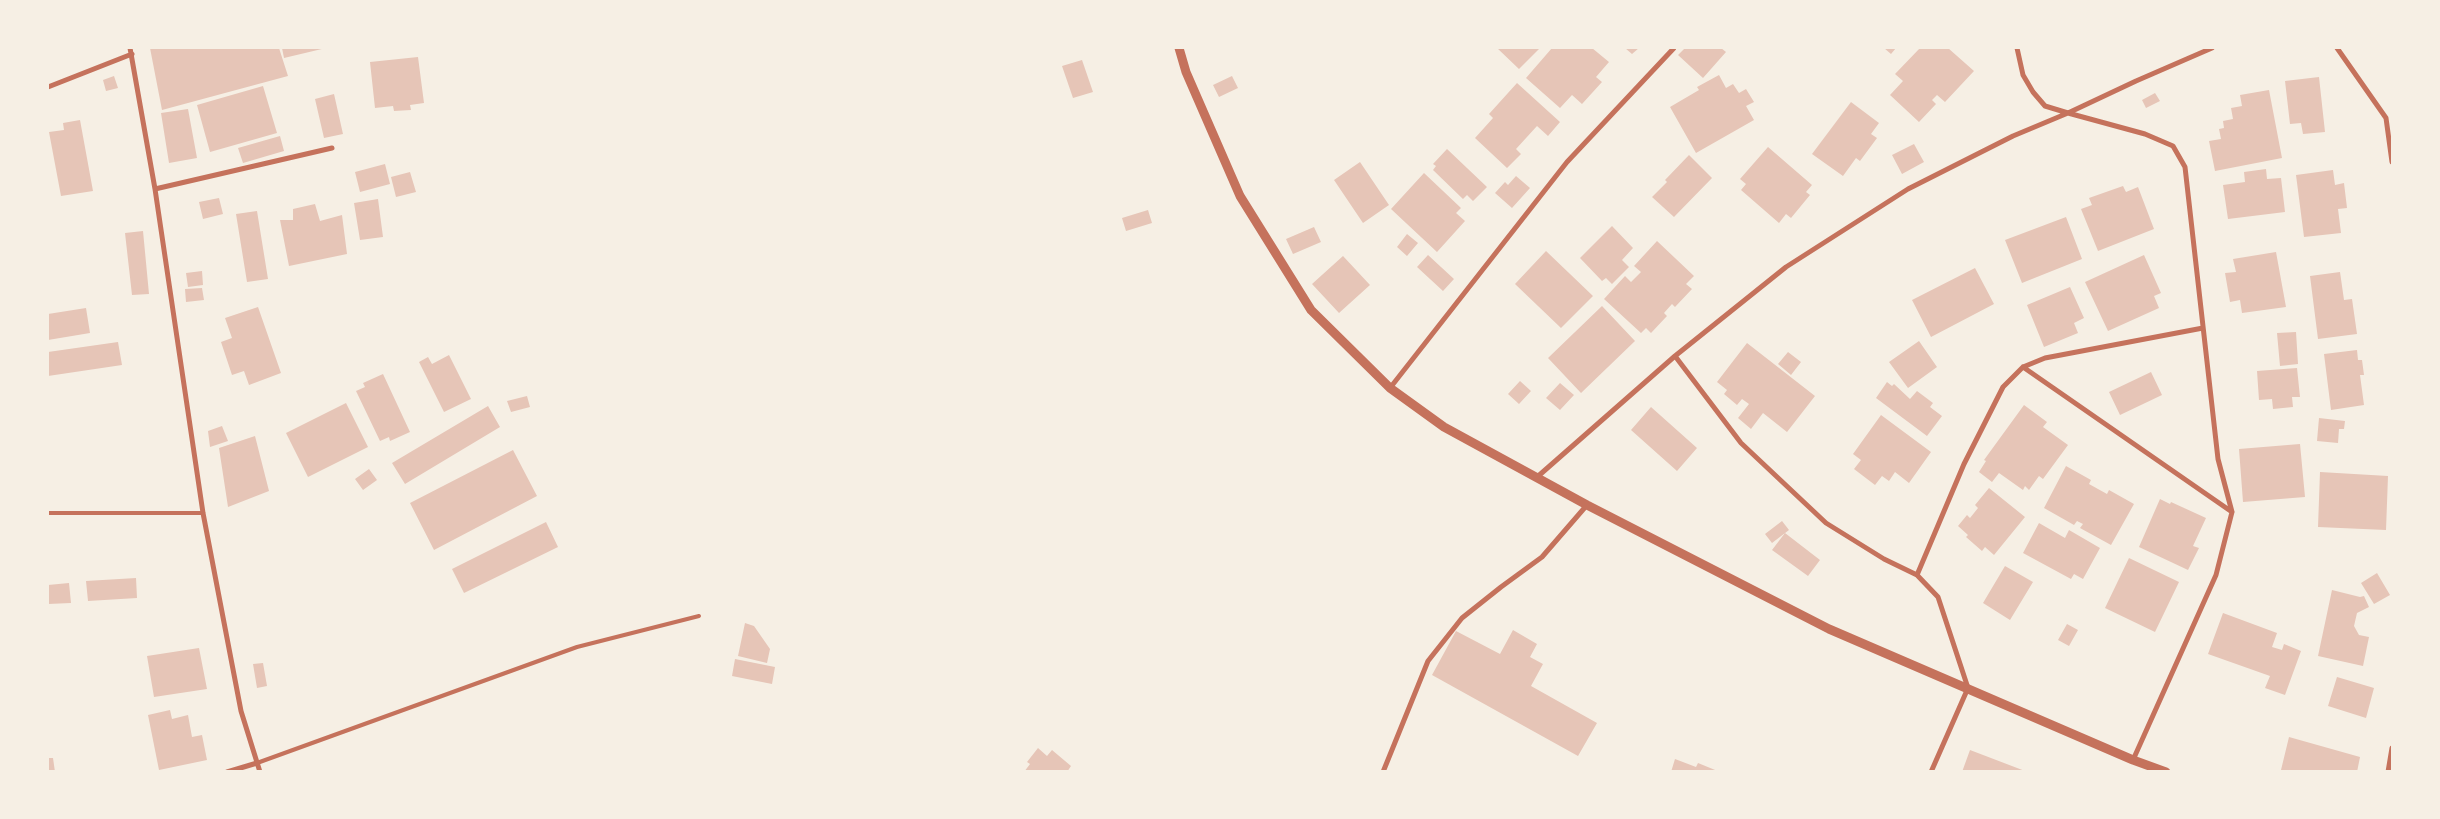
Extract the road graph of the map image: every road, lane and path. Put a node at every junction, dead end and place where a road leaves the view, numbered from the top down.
1 (130, 48) edge
2 (1179, 48) edge
3 (1674, 48) edge
4 (2017, 48) edge
5 (2212, 48) edge
6 (2337, 48) edge
7 (132, 54) junction
8 (48, 87) edge
9 (2068, 114) junction
10 (332, 148) dead end
11 (2392, 162) edge
12 (155, 190) junction
13 (2203, 328) junction
14 (1675, 356) junction
15 (2023, 367) junction
16 (1390, 388) junction
17 (1536, 478) junction
18 (1587, 505) junction
19 (2232, 512) junction
20 (48, 513) edge
21 (203, 513) junction
22 (1917, 574) junction
23 (699, 616) dead end
24 (1968, 688) junction
25 (2392, 748) edge
26 (2133, 760) junction
27 (257, 763) junction
28 (2159, 770) edge
29 (227, 772) edge
30 (260, 772) edge
31 (1383, 772) edge
32 (1931, 772) edge
33 (2388, 772) edge

1 - 7 street
2 - 16 street
3 - 16 street
4 - 9 street
5 - 9 street
6 - 11 street
7 - 8 street
7 - 12 street
9 - 13 street
9 - 14 street
10 - 12 street
12 - 21 street
13 - 15 street
13 - 19 street
14 - 17 street
14 - 22 street
15 - 19 street
15 - 22 street
16 - 17 street
17 - 18 street
18 - 24 street
18 - 31 street
19 - 26 street
20 - 21 lane
21 - 27 street
22 - 24 street
23 - 27 lane
24 - 26 street
24 - 32 street
25 - 33 street
26 - 28 street
27 - 29 street
27 - 30 street

